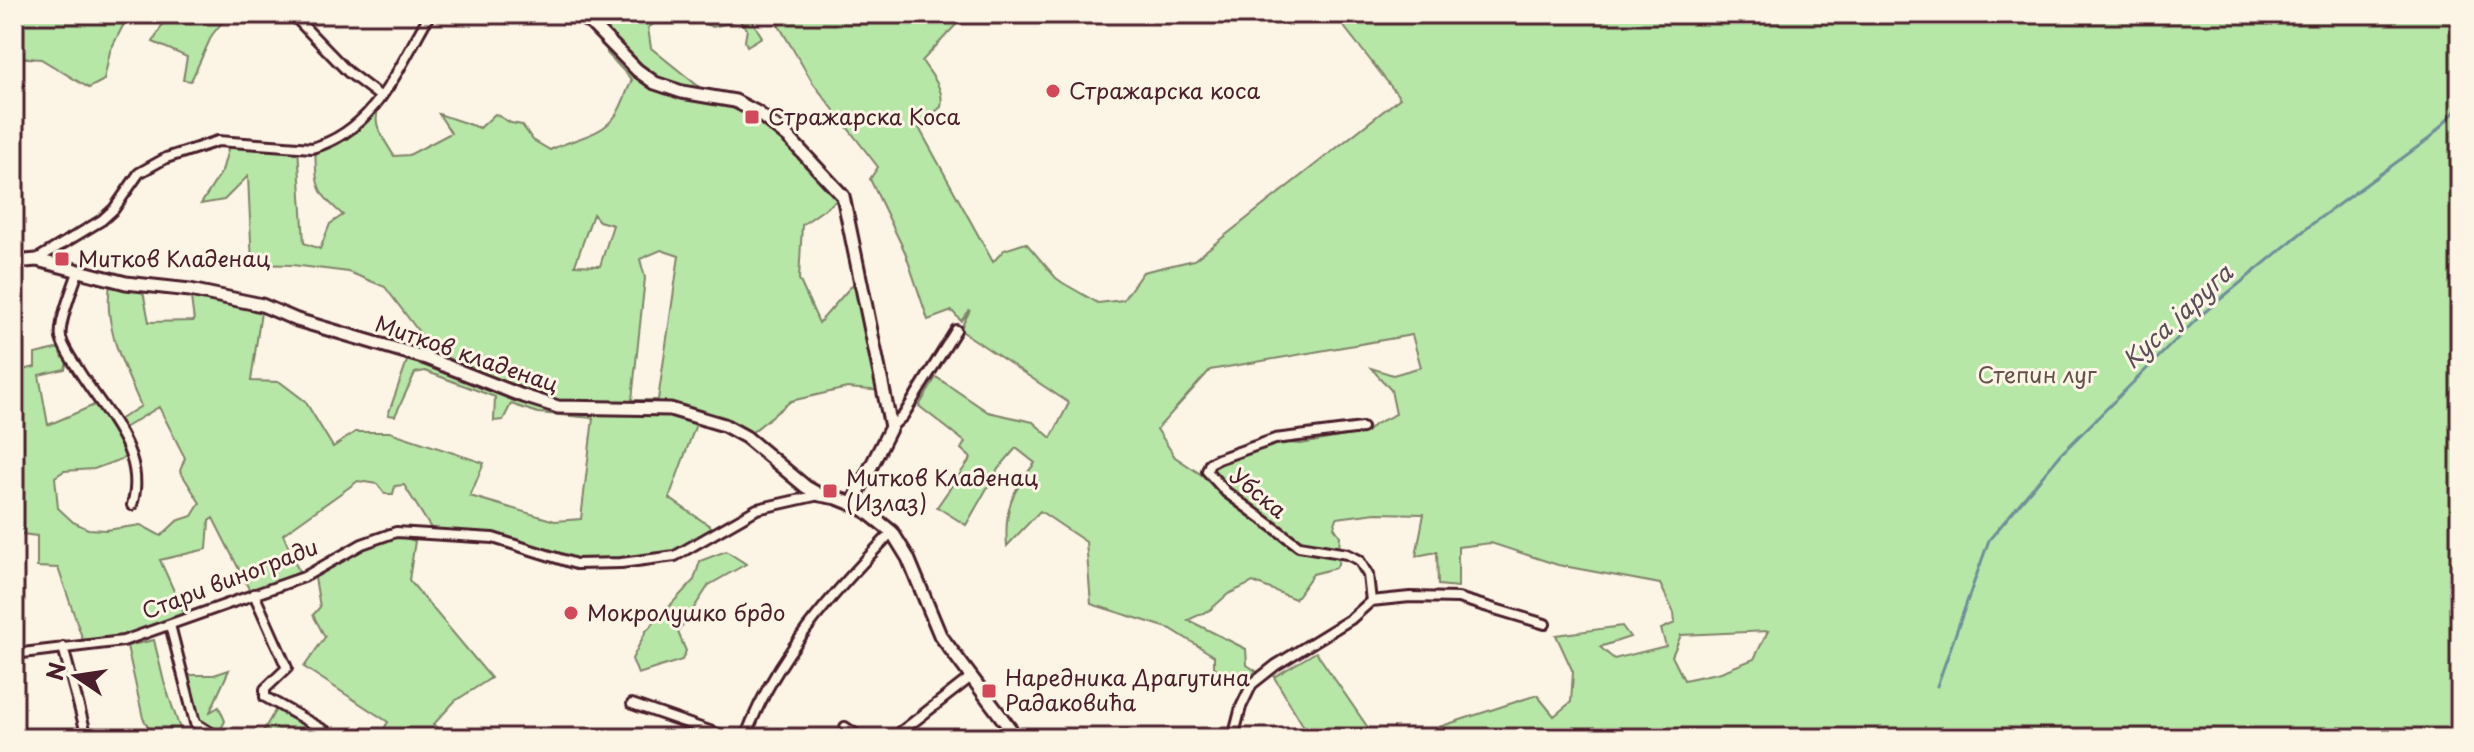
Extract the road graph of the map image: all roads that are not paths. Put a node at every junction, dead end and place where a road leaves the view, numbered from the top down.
1 (292, 14) edge
2 (430, 14) edge
3 (578, 14) edge
4 (381, 97) junction
5 (37, 260) junction
6 (14, 262) edge
7 (78, 272) junction
8 (956, 330) dead end
9 (891, 427) junction
10 (1362, 428) dead end
11 (823, 496) junction
12 (852, 504) junction
13 (132, 505) dead end
14 (892, 532) junction
15 (254, 594) junction
16 (1371, 601) junction
17 (1545, 624) dead end
18 (170, 625) junction
19 (63, 647) junction
20 (14, 654) edge
21 (971, 677) junction
22 (632, 704) dead end
23 (845, 727) dead end
24 (86, 733) dead end
25 (219, 738) edge
26 (338, 738) edge
27 (730, 738) edge
28 (745, 738) edge
29 (861, 738) edge
30 (893, 738) edge
31 (1017, 738) edge
32 (1233, 738) edge

1 - 4 street
2 - 4 street
3 - 9 street
4 - 5 street
5 - 6 street, Митков кладенац
5 - 7 street, Митков кладенац
7 - 11 street, Митков кладенац
7 - 13 street
8 - 9 street
9 - 12 street
10 - 16 street, Убска
11 - 12 street, Стари виногради
11 - 15 street, Стари виногради
12 - 14 street, Стари виногради
14 - 21 street
14 - 28 street
15 - 18 street, Стари виногради
15 - 26 street
16 - 17 street
16 - 32 street
18 - 19 street, Стари виногради
18 - 25 street
19 - 20 street, Стари виногради
19 - 24 street
21 - 30 street
21 - 31 street
22 - 27 street
23 - 29 street

